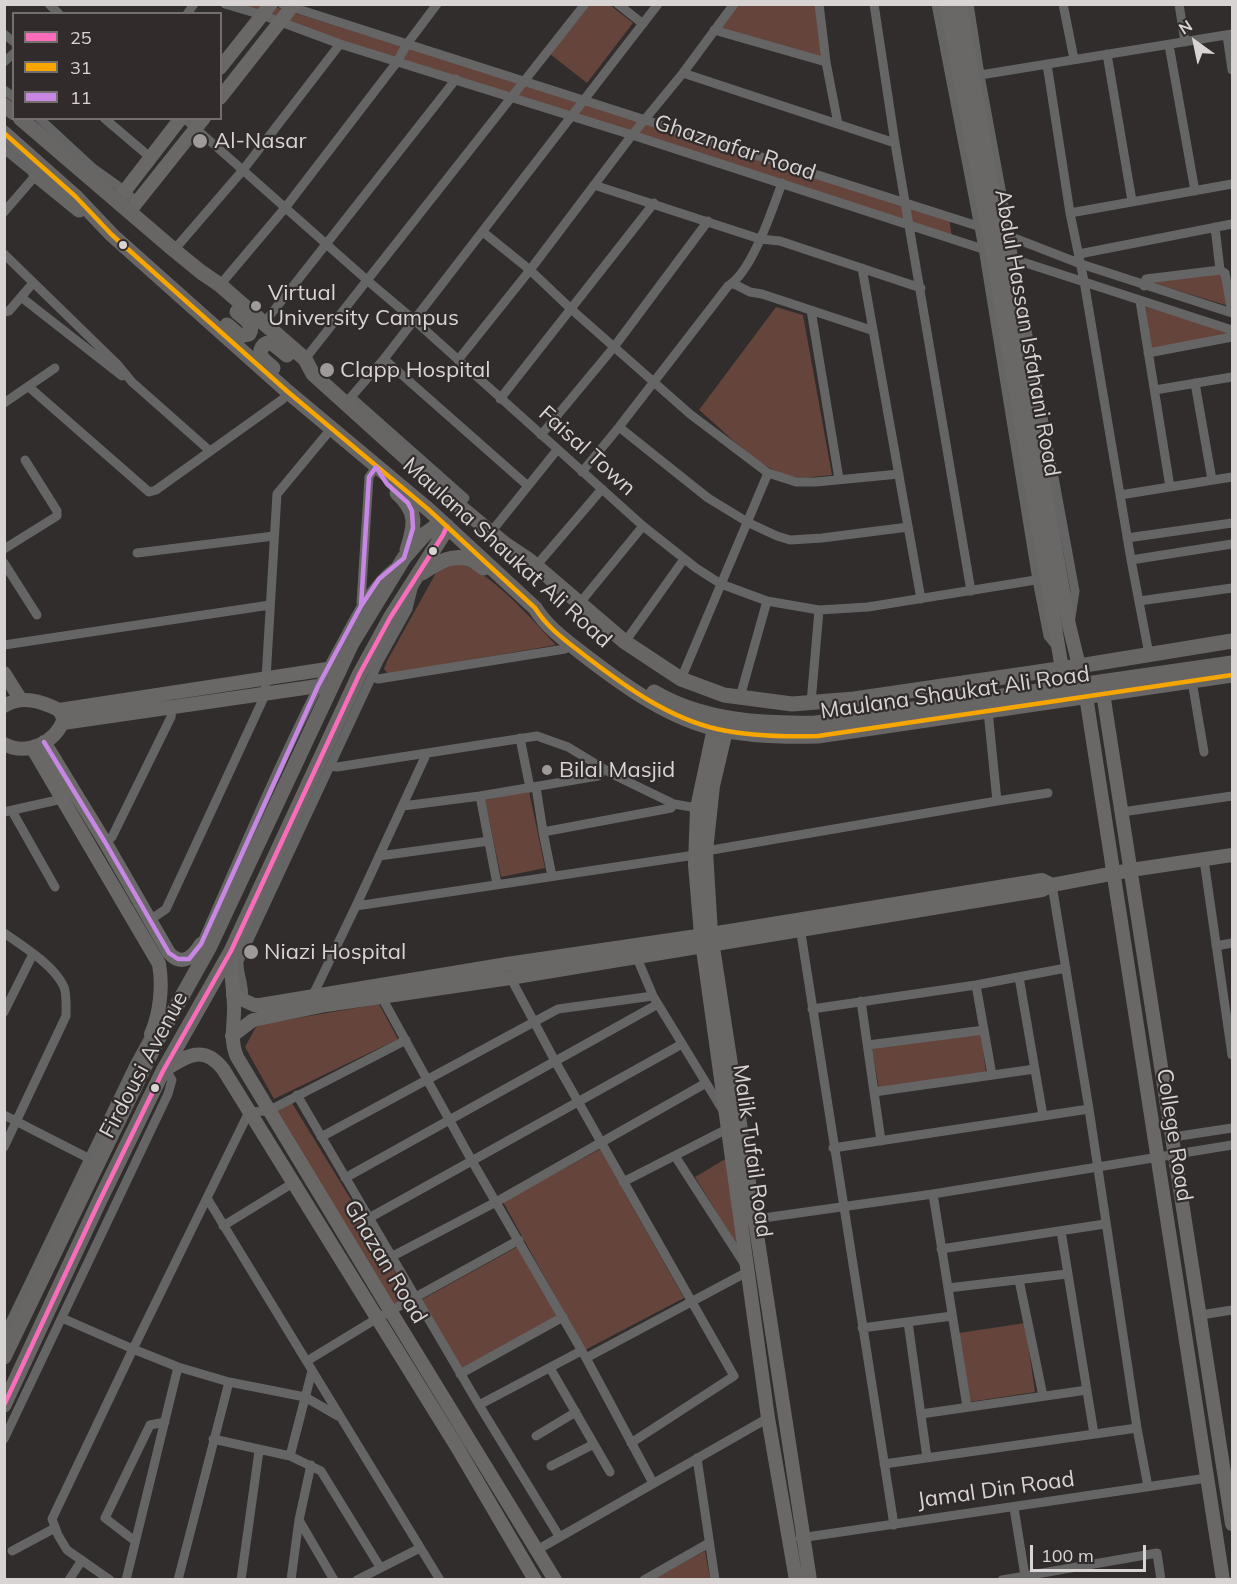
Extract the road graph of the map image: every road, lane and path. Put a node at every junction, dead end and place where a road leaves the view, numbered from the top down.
1 (225, 4) edge
2 (437, 4) edge
3 (585, 4) edge
4 (618, 4) edge
5 (658, 4) edge
6 (734, 4) edge
7 (819, 4) edge
8 (874, 4) edge
9 (936, 4) edge
10 (946, 4) edge
11 (960, 4) edge
12 (969, 4) edge
13 (1063, 4) edge
14 (1179, 4) edge
15 (289, 6) edge
16 (266, 10) edge
17 (280, 23) junction
18 (643, 24) junction
19 (714, 30) junction
20 (1230, 34) edge
21 (1185, 42) junction
22 (340, 44) junction
23 (407, 44) junction
24 (1169, 45) junction
25 (1107, 54) junction
26 (1074, 59) junction
27 (397, 62) junction
28 (826, 62) junction
29 (1047, 64) junction
30 (222, 65) edge
31 (1233, 70) edge
32 (683, 74) junction
33 (976, 76) junction
34 (456, 80) junction
35 (523, 82) junction
36 (222, 96) edge
37 (512, 98) junction
38 (585, 102) junction
39 (573, 117) junction
40 (23, 120) edge
41 (41, 120) edge
42 (106, 120) edge
43 (180, 120) edge
44 (644, 121) junction
45 (200, 124) edge
46 (838, 124) junction
47 (4, 133) edge
48 (632, 135) junction
49 (895, 143) junction
50 (4, 149) edge
51 (151, 158) junction
52 (243, 170) junction
53 (90, 172) junction
54 (36, 175) junction
55 (782, 183) junction
56 (1233, 184) edge
57 (594, 185) junction
58 (1195, 191) junction
59 (1132, 201) junction
60 (127, 202) junction
61 (654, 203) junction
62 (907, 203) junction
63 (285, 208) junction
64 (4, 212) edge
65 (1070, 213) junction
66 (708, 221) junction
67 (1233, 224) edge
68 (101, 225) junction
69 (910, 225) junction
70 (1215, 227) junction
71 (483, 232) junction
72 (994, 232) junction
73 (760, 239) junction
74 (326, 244) junction
75 (174, 250) junction
76 (998, 253) junction
77 (4, 254) edge
78 (1079, 254) junction
79 (1081, 264) junction
80 (862, 268) junction
81 (530, 270) junction
82 (1220, 270) junction
83 (201, 272) junction
84 (368, 281) junction
85 (1084, 281) junction
86 (33, 283) junction
87 (732, 283) junction
88 (220, 285) junction
89 (1144, 286) junction
90 (921, 288) junction
91 (177, 293) junction
92 (21, 297) junction
93 (1140, 301) junction
94 (571, 309) junction
95 (811, 310) junction
96 (4, 312) edge
97 (1232, 313) edge
98 (414, 320) junction
99 (264, 323) junction
100 (871, 330) junction
101 (1233, 330) edge
102 (1233, 337) edge
103 (614, 347) junction
104 (1148, 353) junction
105 (305, 359) junction
106 (384, 359) junction
107 (458, 360) junction
108 (55, 368) dead end
109 (313, 374) junction
110 (1233, 377) edge
111 (132, 382) junction
112 (653, 382) junction
113 (1195, 383) junction
114 (29, 387) junction
115 (1155, 390) junction
116 (288, 392) junction
117 (500, 399) junction
118 (348, 400) junction
119 (4, 403) edge
120 (306, 407) junction
121 (619, 427) junction
122 (331, 429) junction
123 (541, 435) junction
124 (556, 450) junction
125 (210, 451) junction
126 (25, 460) dead end
127 (376, 467) junction
128 (582, 471) junction
129 (768, 473) junction
130 (898, 474) junction
131 (1233, 477) edge
132 (839, 479) junction
133 (1212, 480) junction
134 (528, 486) junction
135 (1170, 487) junction
136 (602, 489) junction
137 (1120, 495) junction
138 (748, 523) junction
139 (1233, 523) edge
140 (445, 524) junction
141 (643, 526) junction
142 (908, 527) junction
143 (491, 532) junction
144 (274, 536) junction
145 (1127, 538) junction
146 (1233, 544) edge
147 (4, 549) edge
148 (137, 554) dead end
149 (404, 558) junction
150 (684, 559) junction
151 (1131, 560) junction
152 (4, 563) edge
153 (531, 566) junction
154 (416, 577) junction
155 (505, 579) junction
156 (1042, 579) junction
157 (721, 584) junction
158 (1233, 588) edge
159 (971, 591) junction
160 (921, 599) junction
161 (767, 601) junction
162 (1139, 601) junction
163 (579, 604) junction
164 (270, 605) junction
165 (361, 606) junction
166 (535, 608) junction
167 (819, 610) junction
168 (37, 615) dead end
169 (1233, 641) edge
170 (625, 642) junction
171 (569, 643) junction
172 (4, 645) edge
173 (1233, 646) edge
174 (1149, 654) junction
175 (1233, 663) edge
176 (1079, 666) junction
177 (1062, 669) junction
178 (333, 670) junction
179 (4, 674) edge
180 (1233, 675) edge
181 (372, 677) junction
182 (265, 678) junction
183 (681, 679) junction
184 (1192, 681) junction
185 (324, 688) junction
186 (895, 693) junction
187 (1103, 693) junction
188 (266, 695) junction
189 (1086, 696) junction
190 (740, 697) junction
191 (854, 699) junction
192 (9, 703) edge
193 (811, 703) junction
194 (172, 708) junction
195 (988, 711) junction
196 (61, 717) junction
197 (903, 723) junction
198 (720, 730) junction
199 (855, 731) junction
200 (309, 736) junction
201 (520, 738) junction
202 (4, 744) edge
203 (38, 745) junction
204 (1204, 752) dead end
205 (424, 754) junction
206 (325, 764) junction
207 (604, 769) junction
208 (533, 788) junction
209 (1048, 793) dead end
210 (480, 796) junction
211 (1233, 796) edge
212 (62, 799) junction
213 (997, 801) junction
214 (674, 804) junction
215 (403, 806) junction
216 (697, 808) junction
217 (8, 811) edge
218 (1122, 812) junction
219 (543, 832) junction
220 (489, 841) junction
221 (105, 842) junction
222 (700, 853) junction
223 (1233, 855) edge
224 (379, 856) junction
225 (1204, 860) junction
226 (1131, 870) junction
227 (1113, 874) junction
228 (552, 876) junction
229 (497, 884) junction
230 (1052, 885) junction
231 (56, 887) dead end
232 (357, 906) junction
233 (150, 920) junction
234 (800, 925) junction
235 (4, 933) edge
236 (707, 941) junction
237 (1233, 943) edge
238 (205, 946) junction
239 (1216, 946) junction
240 (231, 951) junction
241 (33, 954) junction
242 (637, 958) junction
243 (507, 963) junction
244 (1066, 968) junction
245 (1019, 977) junction
246 (510, 978) junction
247 (976, 985) junction
248 (313, 995) junction
249 (381, 996) junction
250 (238, 997) junction
251 (655, 1000) junction
252 (861, 1001) junction
253 (812, 1009) junction
254 (4, 1012) edge
255 (533, 1022) junction
256 (1231, 1029) edge
257 (984, 1030) junction
258 (155, 1036) junction
259 (232, 1036) junction
260 (406, 1040) junction
261 (682, 1044) junction
262 (868, 1045) junction
263 (1233, 1055) edge
264 (555, 1061) junction
265 (1035, 1069) junction
266 (163, 1071) junction
267 (992, 1075) junction
268 (428, 1079) junction
269 (706, 1083) junction
270 (874, 1092) junction
271 (297, 1095) junction
272 (578, 1102) junction
273 (1089, 1109) junction
274 (268, 1111) junction
275 (249, 1112) junction
276 (724, 1112) junction
277 (4, 1115) edge
278 (1043, 1116) junction
279 (449, 1120) junction
280 (17, 1121) junction
281 (1233, 1128) edge
282 (727, 1129) junction
283 (321, 1137) junction
284 (1173, 1137) junction
285 (881, 1141) junction
286 (601, 1142) junction
287 (1233, 1145) edge
288 (4, 1147) edge
289 (833, 1148) junction
290 (675, 1155) junction
291 (1176, 1155) junction
292 (1156, 1157) junction
293 (90, 1159) junction
294 (472, 1161) junction
295 (1097, 1167) junction
296 (345, 1178) junction
297 (623, 1182) junction
298 (293, 1183) junction
299 (933, 1194) junction
300 (82, 1195) junction
301 (207, 1198) junction
302 (496, 1202) junction
303 (98, 1204) junction
304 (843, 1206) junction
305 (369, 1218) junction
306 (749, 1220) junction
307 (1105, 1224) junction
308 (224, 1226) junction
309 (1061, 1231) junction
310 (519, 1240) junction
311 (941, 1249) junction
312 (392, 1257) junction
313 (748, 1270) junction
314 (1067, 1274) junction
315 (1019, 1280) junction
316 (948, 1288) junction
317 (33, 1296) junction
318 (415, 1298) junction
319 (691, 1301) junction
320 (1233, 1310) edge
321 (391, 1312) junction
322 (56, 1313) junction
323 (1201, 1315) junction
324 (952, 1316) junction
325 (562, 1317) junction
326 (376, 1319) junction
327 (908, 1322) junction
328 (862, 1328) junction
329 (4, 1335) edge
330 (132, 1349) junction
331 (583, 1355) junction
332 (4, 1357) edge
333 (307, 1361) junction
334 (178, 1367) junction
335 (550, 1368) junction
336 (312, 1371) junction
337 (460, 1374) junction
338 (229, 1382) junction
339 (1087, 1390) junction
340 (1043, 1396) junction
341 (305, 1397) junction
342 (4, 1405) edge
343 (479, 1406) junction
344 (967, 1407) junction
345 (576, 1412) junction
346 (921, 1414) junction
347 (340, 1417) junction
348 (768, 1418) junction
349 (165, 1422) junction
350 (1137, 1428) junction
351 (1094, 1434) junction
352 (537, 1436) dead end
353 (4, 1439) edge
354 (213, 1439) junction
355 (631, 1443) junction
356 (594, 1444) junction
357 (259, 1451) junction
358 (290, 1456) junction
359 (697, 1458) junction
360 (927, 1458) junction
361 (884, 1464) junction
362 (311, 1465) junction
363 (551, 1466) dead end
364 (610, 1472) dead end
365 (1228, 1475) edge
366 (1207, 1478) junction
367 (653, 1483) junction
368 (1148, 1487) junction
369 (1014, 1508) junction
370 (1214, 1517) junction
371 (299, 1520) junction
372 (1232, 1520) edge
373 (894, 1525) junction
374 (55, 1528) junction
375 (559, 1536) junction
376 (797, 1539) junction
377 (135, 1541) junction
378 (709, 1543) junction
379 (420, 1548) junction
380 (537, 1550) junction
381 (12, 1551) dead end
382 (82, 1560) junction
383 (380, 1567) junction
384 (1025, 1576) junction
385 (649, 1578) edge
386 (533, 1579) edge
387 (69, 1580) edge
388 (110, 1580) edge
389 (126, 1580) edge
390 (178, 1580) edge
391 (241, 1580) edge
392 (291, 1580) edge
393 (334, 1580) edge
394 (357, 1580) edge
395 (440, 1580) edge
396 (555, 1580) edge
397 (715, 1580) edge
398 (796, 1580) edge
399 (810, 1580) edge
400 (1002, 1580) edge
401 (1161, 1580) edge
402 (1223, 1580) edge

1 - 16 street, Ghaznafar Road
2 - 23 street
3 - 35 street
4 - 18 street
5 - 18 street
6 - 19 street
7 - 28 street
8 - 49 street
9 - 72 street
10 - 72 street, Abdul Hassan Isfahani Road
11 - 33 street, Abdul Hassan Isfahani Road
12 - 33 street
13 - 26 street
14 - 21 street
15 - 17 street
15 - 23 street, Ghaznafar Road
16 - 17 street, Ghaznafar Road
16 - 30 street
17 - 22 street, Ghaznafar Road
17 - 36 street
18 - 38 street
19 - 28 street
19 - 32 street
20 - 21 street
20 - 31 street
21 - 24 street
22 - 27 street, Ghaznafar Road
22 - 52 street
23 - 27 street
23 - 35 street, Ghaznafar Road
24 - 25 street
24 - 58 street
25 - 26 street
25 - 59 street
26 - 29 street
27 - 34 street, Ghaznafar Road
27 - 63 street
28 - 46 street
29 - 33 street
29 - 65 street
32 - 44 street
32 - 46 street
33 - 72 street, Abdul Hassan Isfahani Road
34 - 37 street, Ghaznafar Road
34 - 74 street
35 - 37 street
35 - 38 street, Ghaznafar Road
37 - 39 street, Ghaznafar Road
37 - 84 street
38 - 39 street
38 - 44 street, Ghaznafar Road
39 - 48 street, Ghaznafar Road
39 - 71 street
40 - 53 main road, Maulana Shaukat Ali Road
41 - 53 street
42 - 51 street
43 - 51 street
44 - 48 street
44 - 62 street, Ghaznafar Road
45 - 52 street, Faisal Town
45 - 60 street
46 - 49 street
47 - 68 main road, Maulana Shaukat Ali Road
48 - 55 street, Ghaznafar Road
48 - 57 street
49 - 62 street
50 - 54 street
51 - 60 street
52 - 63 street, Faisal Town
52 - 75 street
53 - 60 main road, Maulana Shaukat Ali Road
54 - 64 street
54 - 68 main road
55 - 69 street, Ghaznafar Road
55 - 73 street
56 - 58 street
57 - 61 street
57 - 81 street
58 - 59 street
59 - 65 street
60 - 75 main road, Maulana Shaukat Ali Road
61 - 66 street
61 - 94 street
62 - 69 street
62 - 72 street, Ghaznafar Road
63 - 74 street, Faisal Town
63 - 88 street
65 - 78 street
66 - 73 street
66 - 103 street
67 - 70 street
68 - 91 main road, Maulana Shaukat Ali Road
69 - 76 street, Ghaznafar Road
69 - 90 street
70 - 78 street
70 - 82 street
71 - 81 street
71 - 98 street
72 - 76 street, Abdul Hassan Isfahani Road
72 - 76 street
72 - 79 street, Ghaznafar Road
73 - 80 street
73 - 87 street
74 - 84 street, Faisal Town
74 - 99 street
75 - 83 main road, Maulana Shaukat Ali Road
76 - 85 street, Ghaznafar Road
76 - 156 street, Abdul Hassan Isfahani Road
76 - 176 street, Abdul Hassan Isfahani Road
77 - 86 street
78 - 79 street
79 - 85 street
79 - 89 street, Ghaznafar Road
80 - 90 street
80 - 100 street
81 - 94 street
81 - 107 street
82 - 89 street
82 - 97 street
83 - 88 main road, Maulana Shaukat Ali Road
83 - 91 main road
84 - 98 street, Faisal Town
84 - 105 street
85 - 93 street, Ghaznafar Road
85 - 137 street
86 - 92 street
86 - 111 street
87 - 95 street
87 - 112 street
88 - 99 main road, Maulana Shaukat Ali Road
89 - 97 street, Ghaznafar Road
90 - 159 street
91 - 116 main road, Maulana Shaukat Ali Road
92 - 96 street
92 - 111 street
93 - 101 street, Ghaznafar Road
93 - 104 street
94 - 103 street
94 - 117 street
95 - 100 street
95 - 132 street
98 - 106 street
98 - 107 street, Faisal Town
99 - 105 main road, Maulana Shaukat Ali Road
100 - 130 street
102 - 104 street
103 - 112 street
103 - 123 street
104 - 115 street
105 - 109 main road, Maulana Shaukat Ali Road
106 - 118 street
106 - 134 street
107 - 117 street, Faisal Town
108 - 114 street
109 - 118 main road, Maulana Shaukat Ali Road
109 - 120 main road
110 - 113 street
111 - 125 street
112 - 121 street
112 - 129 street
113 - 115 street
113 - 133 street
114 - 119 street
114 - 125 street
115 - 135 street
116 - 120 main road, Maulana Shaukat Ali Road
116 - 125 street
117 - 123 street, Faisal Town
118 - 143 main road, Maulana Shaukat Ali Road
120 - 122 main road, Maulana Shaukat Ali Road
121 - 128 street
121 - 138 street
122 - 127 main road, Maulana Shaukat Ali Road
122 - 144 street
123 - 124 street, Faisal Town
124 - 128 street, Faisal Town
124 - 134 street
126 - 147 street
127 - 140 main road, Maulana Shaukat Ali Road
127 - 149 main road
127 - 165 street
128 - 136 street, Faisal Town
129 - 132 street
129 - 138 street
130 - 132 street
130 - 142 street
131 - 133 street
133 - 135 street
134 - 143 street
135 - 137 street
136 - 141 street, Faisal Town
136 - 153 street
137 - 145 street
138 - 142 street
138 - 157 street
139 - 145 street
140 - 149 main road, Firdousi Avenue
140 - 154 main road, Firdousi Avenue
140 - 155 main road, Maulana Shaukat Ali Road
141 - 150 street, Faisal Town
141 - 163 street
142 - 160 street
143 - 153 main road, Maulana Shaukat Ali Road
144 - 148 street
144 - 164 street
145 - 151 street
146 - 151 street
149 - 165 street
149 - 178 main road, Firdousi Avenue
150 - 157 street, Faisal Town
150 - 170 street
151 - 162 street
152 - 168 street
153 - 163 main road, Maulana Shaukat Ali Road
153 - 173 main road
154 - 155 main road
154 - 181 street
154 - 206 main road, Firdousi Avenue
155 - 166 main road, Maulana Shaukat Ali Road
156 - 159 street, Faisal Town
156 - 177 street, Abdul Hassan Isfahani Road
157 - 161 street, Faisal Town
157 - 183 street
158 - 162 street
159 - 160 street, Faisal Town
160 - 167 street, Faisal Town
161 - 167 street, Faisal Town
161 - 190 street
162 - 174 street
163 - 170 main road, Maulana Shaukat Ali Road
164 - 172 street
164 - 182 street
165 - 178 street
166 - 171 main road, Maulana Shaukat Ali Road
166 - 175 main road
167 - 193 street
169 - 174 main road, Maulana Shaukat Ali Road
170 - 183 main road, Maulana Shaukat Ali Road
171 - 181 street
171 - 198 main road, Maulana Shaukat Ali Road
174 - 176 main road, Maulana Shaukat Ali Road
176 - 177 main road, Maulana Shaukat Ali Road
177 - 186 main road, Maulana Shaukat Ali Road
178 - 182 street
178 - 185 main road, Firdousi Avenue
179 - 192 street
180 - 184 main road, Maulana Shaukat Ali Road
181 - 206 street
182 - 188 street
182 - 196 street
183 - 190 main road, Maulana Shaukat Ali Road
184 - 187 main road, Maulana Shaukat Ali Road
184 - 204 street
185 - 188 street
185 - 200 main road, Firdousi Avenue
185 - 238 street
186 - 191 main road, Maulana Shaukat Ali Road
186 - 197 main road
187 - 189 main road, Maulana Shaukat Ali Road
187 - 218 street, College Road
188 - 194 street
188 - 233 street
189 - 195 main road, Maulana Shaukat Ali Road
189 - 227 street, College Road
190 - 193 main road, Maulana Shaukat Ali Road
191 - 193 main road, Maulana Shaukat Ali Road
191 - 199 main road
192 - 196 street
194 - 196 street
194 - 221 street
195 - 197 main road, Maulana Shaukat Ali Road
195 - 213 street
196 - 203 street
197 - 199 main road, Maulana Shaukat Ali Road
198 - 199 main road, Maulana Shaukat Ali Road
198 - 216 street, Malik Tufail Road
198 - 222 street, Malik Tufail Road
200 - 206 main road
200 - 238 main road, Firdousi Avenue
201 - 205 street
201 - 207 street
201 - 208 street
202 - 203 street
203 - 212 street
203 - 221 street
205 - 206 street
205 - 215 street
206 - 240 main road, Firdousi Avenue
206 - 250 street
207 - 208 street
207 - 214 street
208 - 210 street
208 - 219 street
209 - 213 street
210 - 215 street
210 - 220 street
211 - 218 street
212 - 217 street
212 - 258 street
213 - 222 street
214 - 216 street
214 - 219 street
215 - 224 street
216 - 222 street, Malik Tufail Road
217 - 231 street
218 - 226 street, College Road
219 - 228 street
220 - 224 street
220 - 229 street
221 - 233 street
222 - 228 street
222 - 236 street, Malik Tufail Road
223 - 225 street
224 - 232 street
225 - 226 street
225 - 239 street
226 - 227 street
226 - 284 street, College Road
227 - 230 street
227 - 292 street, College Road
228 - 229 street
229 - 232 street
230 - 234 street
230 - 244 street
232 - 248 street
233 - 238 street
234 - 236 street
234 - 253 street
235 - 241 street
236 - 242 street
236 - 243 street
236 - 276 street, Malik Tufail Road
236 - 306 street, Malik Tufail Road
237 - 239 street
238 - 258 main road, Firdousi Avenue
239 - 256 street
240 - 250 street, Ghazan Road
240 - 266 main road, Firdousi Avenue
241 - 254 street
241 - 280 street
242 - 246 street
242 - 251 street
243 - 246 street
243 - 248 street
244 - 245 street
244 - 273 street
245 - 247 street
245 - 265 street
246 - 249 street
246 - 255 street
247 - 252 street
247 - 257 street
248 - 250 street
249 - 259 street
249 - 260 street
250 - 259 street, Ghazan Road
251 - 255 street
251 - 261 street
251 - 264 street
252 - 253 street
252 - 262 street
253 - 289 street
255 - 264 street
255 - 268 street
256 - 263 street
257 - 262 street
257 - 267 street
258 - 293 street
258 - 300 main road, Firdousi Avenue
259 - 274 street, Ghazan Road
260 - 268 street
260 - 271 street
261 - 269 street
261 - 272 street
262 - 270 street
264 - 272 street
264 - 279 street
265 - 267 street
265 - 278 street
266 - 275 street, Ghazan Road
266 - 303 main road, Firdousi Avenue
266 - 322 street
267 - 270 street
268 - 279 street
268 - 283 street
269 - 276 street
269 - 286 street
270 - 285 street
271 - 274 street
271 - 283 street
272 - 286 street
272 - 294 street
273 - 278 street
273 - 295 street
274 - 275 street
274 - 321 street, Ghazan Road
275 - 298 street, Ghazan Road
275 - 301 street
276 - 282 street, Malik Tufail Road
277 - 280 street
278 - 285 street
279 - 294 street
279 - 296 street
280 - 288 street
280 - 293 street
281 - 284 street
282 - 290 street
282 - 306 street, Malik Tufail Road
283 - 296 street
284 - 291 street, College Road
285 - 289 street
286 - 297 street
286 - 302 street
287 - 291 street
289 - 304 street
290 - 297 street
290 - 313 street
291 - 292 street
291 - 323 street, College Road
292 - 295 street
292 - 366 street, College Road
293 - 329 street
294 - 302 street
294 - 305 street
295 - 299 street
295 - 307 street
296 - 305 street
297 - 319 street
298 - 308 street
298 - 326 street, Ghazan Road
299 - 304 street
299 - 311 street
300 - 303 main road
300 - 317 main road, Firdousi Avenue
301 - 308 street
301 - 330 street
302 - 310 street
302 - 312 street
303 - 322 main road, Firdousi Avenue
304 - 306 street
304 - 328 street
305 - 312 street
306 - 313 street, Malik Tufail Road
306 - 376 street, Malik Tufail Road
307 - 309 street
307 - 350 street
308 - 333 street
309 - 311 street
309 - 314 street
310 - 318 street
310 - 325 street
311 - 316 street
312 - 318 street
313 - 319 street
313 - 348 street, Malik Tufail Road
314 - 315 street
314 - 339 street
315 - 316 street
315 - 340 street
316 - 324 street
317 - 322 main road
317 - 332 main road, Firdousi Avenue
318 - 321 street
318 - 337 street
319 - 331 street
319 - 355 street
320 - 323 street
321 - 326 street
321 - 380 street, Ghazan Road
322 - 330 street
322 - 342 main road, Firdousi Avenue
322 - 353 street
323 - 365 street, College Road
324 - 327 street
324 - 344 street
325 - 331 street
325 - 337 street
326 - 333 street
326 - 386 street, Ghazan Road
327 - 328 street
327 - 346 street
328 - 361 street
330 - 334 street
330 - 374 street
331 - 335 street
331 - 355 street
333 - 336 street
334 - 338 street
334 - 349 street
335 - 343 street
335 - 345 street
336 - 341 street
336 - 347 street
337 - 343 street
338 - 341 street
338 - 354 street
339 - 340 street
339 - 351 street
340 - 344 street
341 - 347 street
341 - 358 street
343 - 375 street
344 - 346 street
345 - 352 street
345 - 356 street
346 - 360 street
347 - 379 street
348 - 359 street
348 - 376 street, Malik Tufail Road
349 - 377 street
349 - 377 street
350 - 351 street
350 - 368 street
351 - 360 street
354 - 357 street
354 - 390 street
355 - 367 street
356 - 363 street
356 - 364 street
357 - 358 street
357 - 391 street
358 - 362 street
359 - 367 street
359 - 378 street
360 - 361 street
361 - 373 street
362 - 371 street
362 - 383 street
365 - 372 street, College Road
366 - 368 street, Jamal Din Road
366 - 370 street, College Road
367 - 375 street
368 - 369 street, Jamal Din Road
369 - 373 street, Jamal Din Road
369 - 384 street
370 - 372 street
370 - 402 street, College Road
371 - 392 street
371 - 393 street
373 - 376 street, Jamal Din Road
374 - 381 street
374 - 382 street
375 - 380 street
376 - 398 street, Malik Tufail Road
376 - 399 street, Malik Tufail Road
377 - 389 street
378 - 385 street
378 - 397 street
379 - 383 street
379 - 395 street
380 - 396 street, Ghazan Road
382 - 387 street
382 - 388 street
383 - 394 street
384 - 400 street
384 - 401 street

